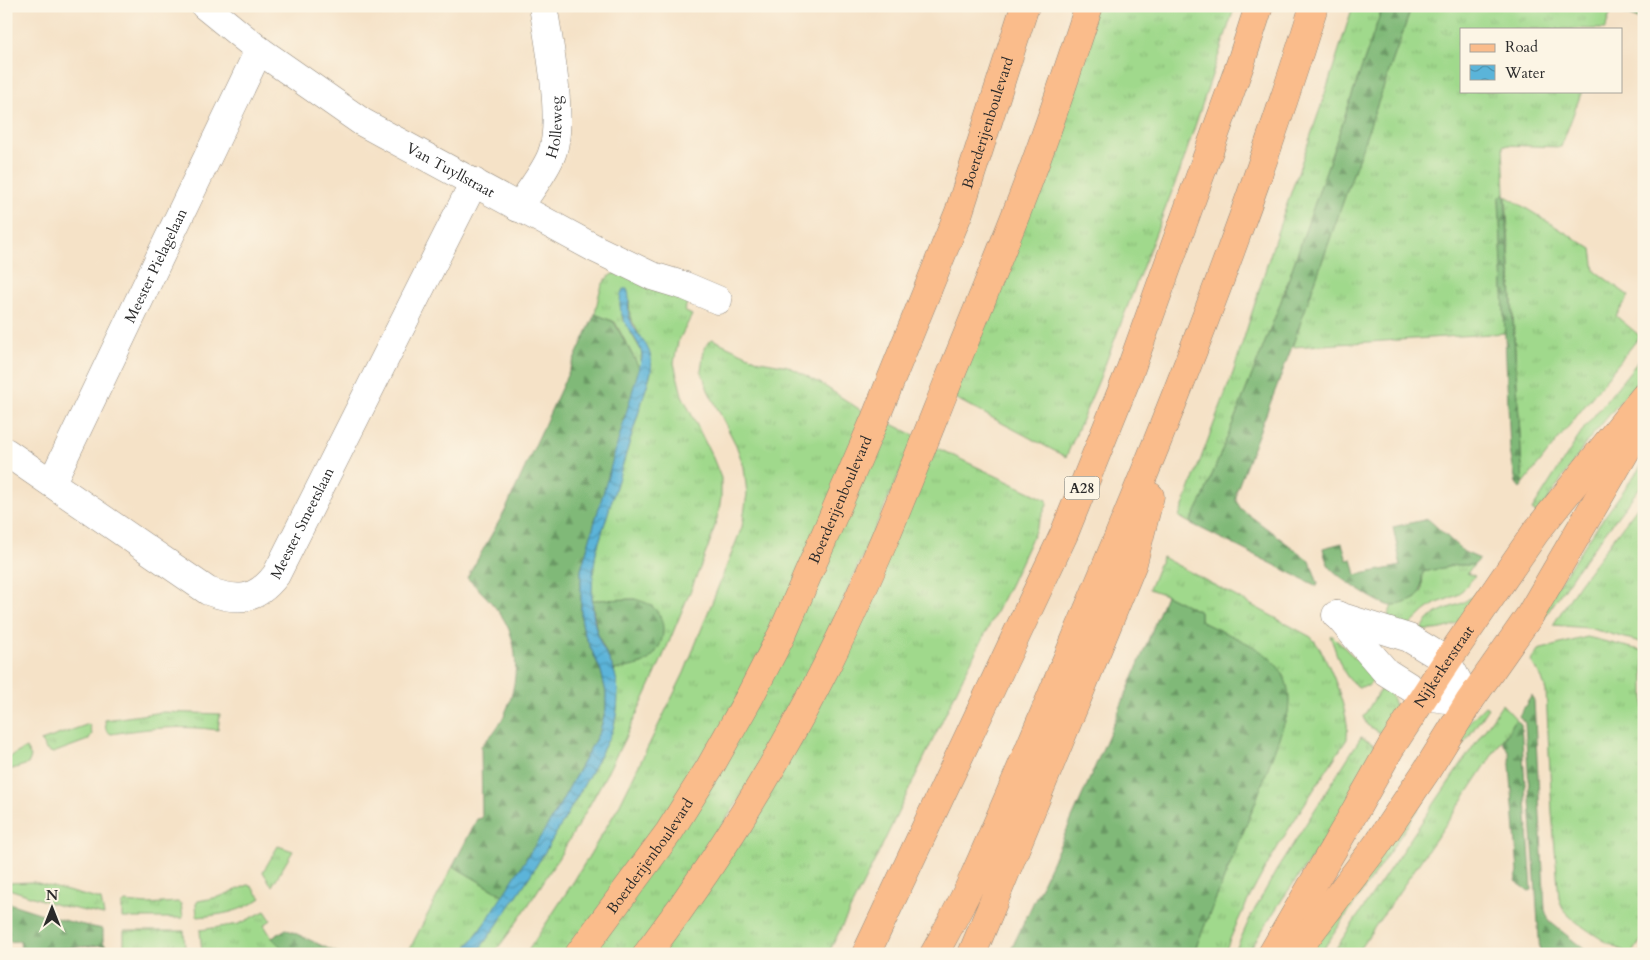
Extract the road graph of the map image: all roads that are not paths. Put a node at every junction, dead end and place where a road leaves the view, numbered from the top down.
1 (204, 6) edge
2 (543, 6) edge
3 (1025, 6) edge
4 (1089, 6) edge
5 (1259, 6) edge
6 (1314, 6) edge
7 (259, 50) junction
8 (474, 182) junction
9 (518, 208) junction
10 (718, 300) dead end
11 (1176, 393) junction
12 (1644, 397) edge
13 (1644, 420) edge
14 (6, 452) edge
15 (52, 482) junction
16 (1447, 661) junction
17 (1424, 696) junction
18 (1469, 702) junction
19 (579, 954) edge
20 (647, 954) edge
21 (866, 954) edge
22 (934, 954) edge
23 (972, 954) edge
24 (1272, 954) edge
25 (1294, 954) edge

1 - 7 street, Van Tuyllstraat
2 - 9 street, Holleweg
3 - 19 main road, Boerderijenboulevard
4 - 20 main road
5 - 21 main road, A28
6 - 11 main road
7 - 8 street, Van Tuyllstraat
7 - 15 street, Meester Pielagelaan
8 - 9 street, Van Tuyllstraat
8 - 15 street, Meester Smeetslaan
9 - 10 street, Van Tuyllstraat
11 - 22 main road
11 - 23 main road
12 - 16 main road, Nijkerkerstraat
13 - 18 main road
14 - 15 street, Meester Smeetslaan
16 - 17 main road, Nijkerkerstraat
16 - 17 street
16 - 18 street
17 - 18 street
17 - 24 main road, Nijkerkerstraat
18 - 25 main road

